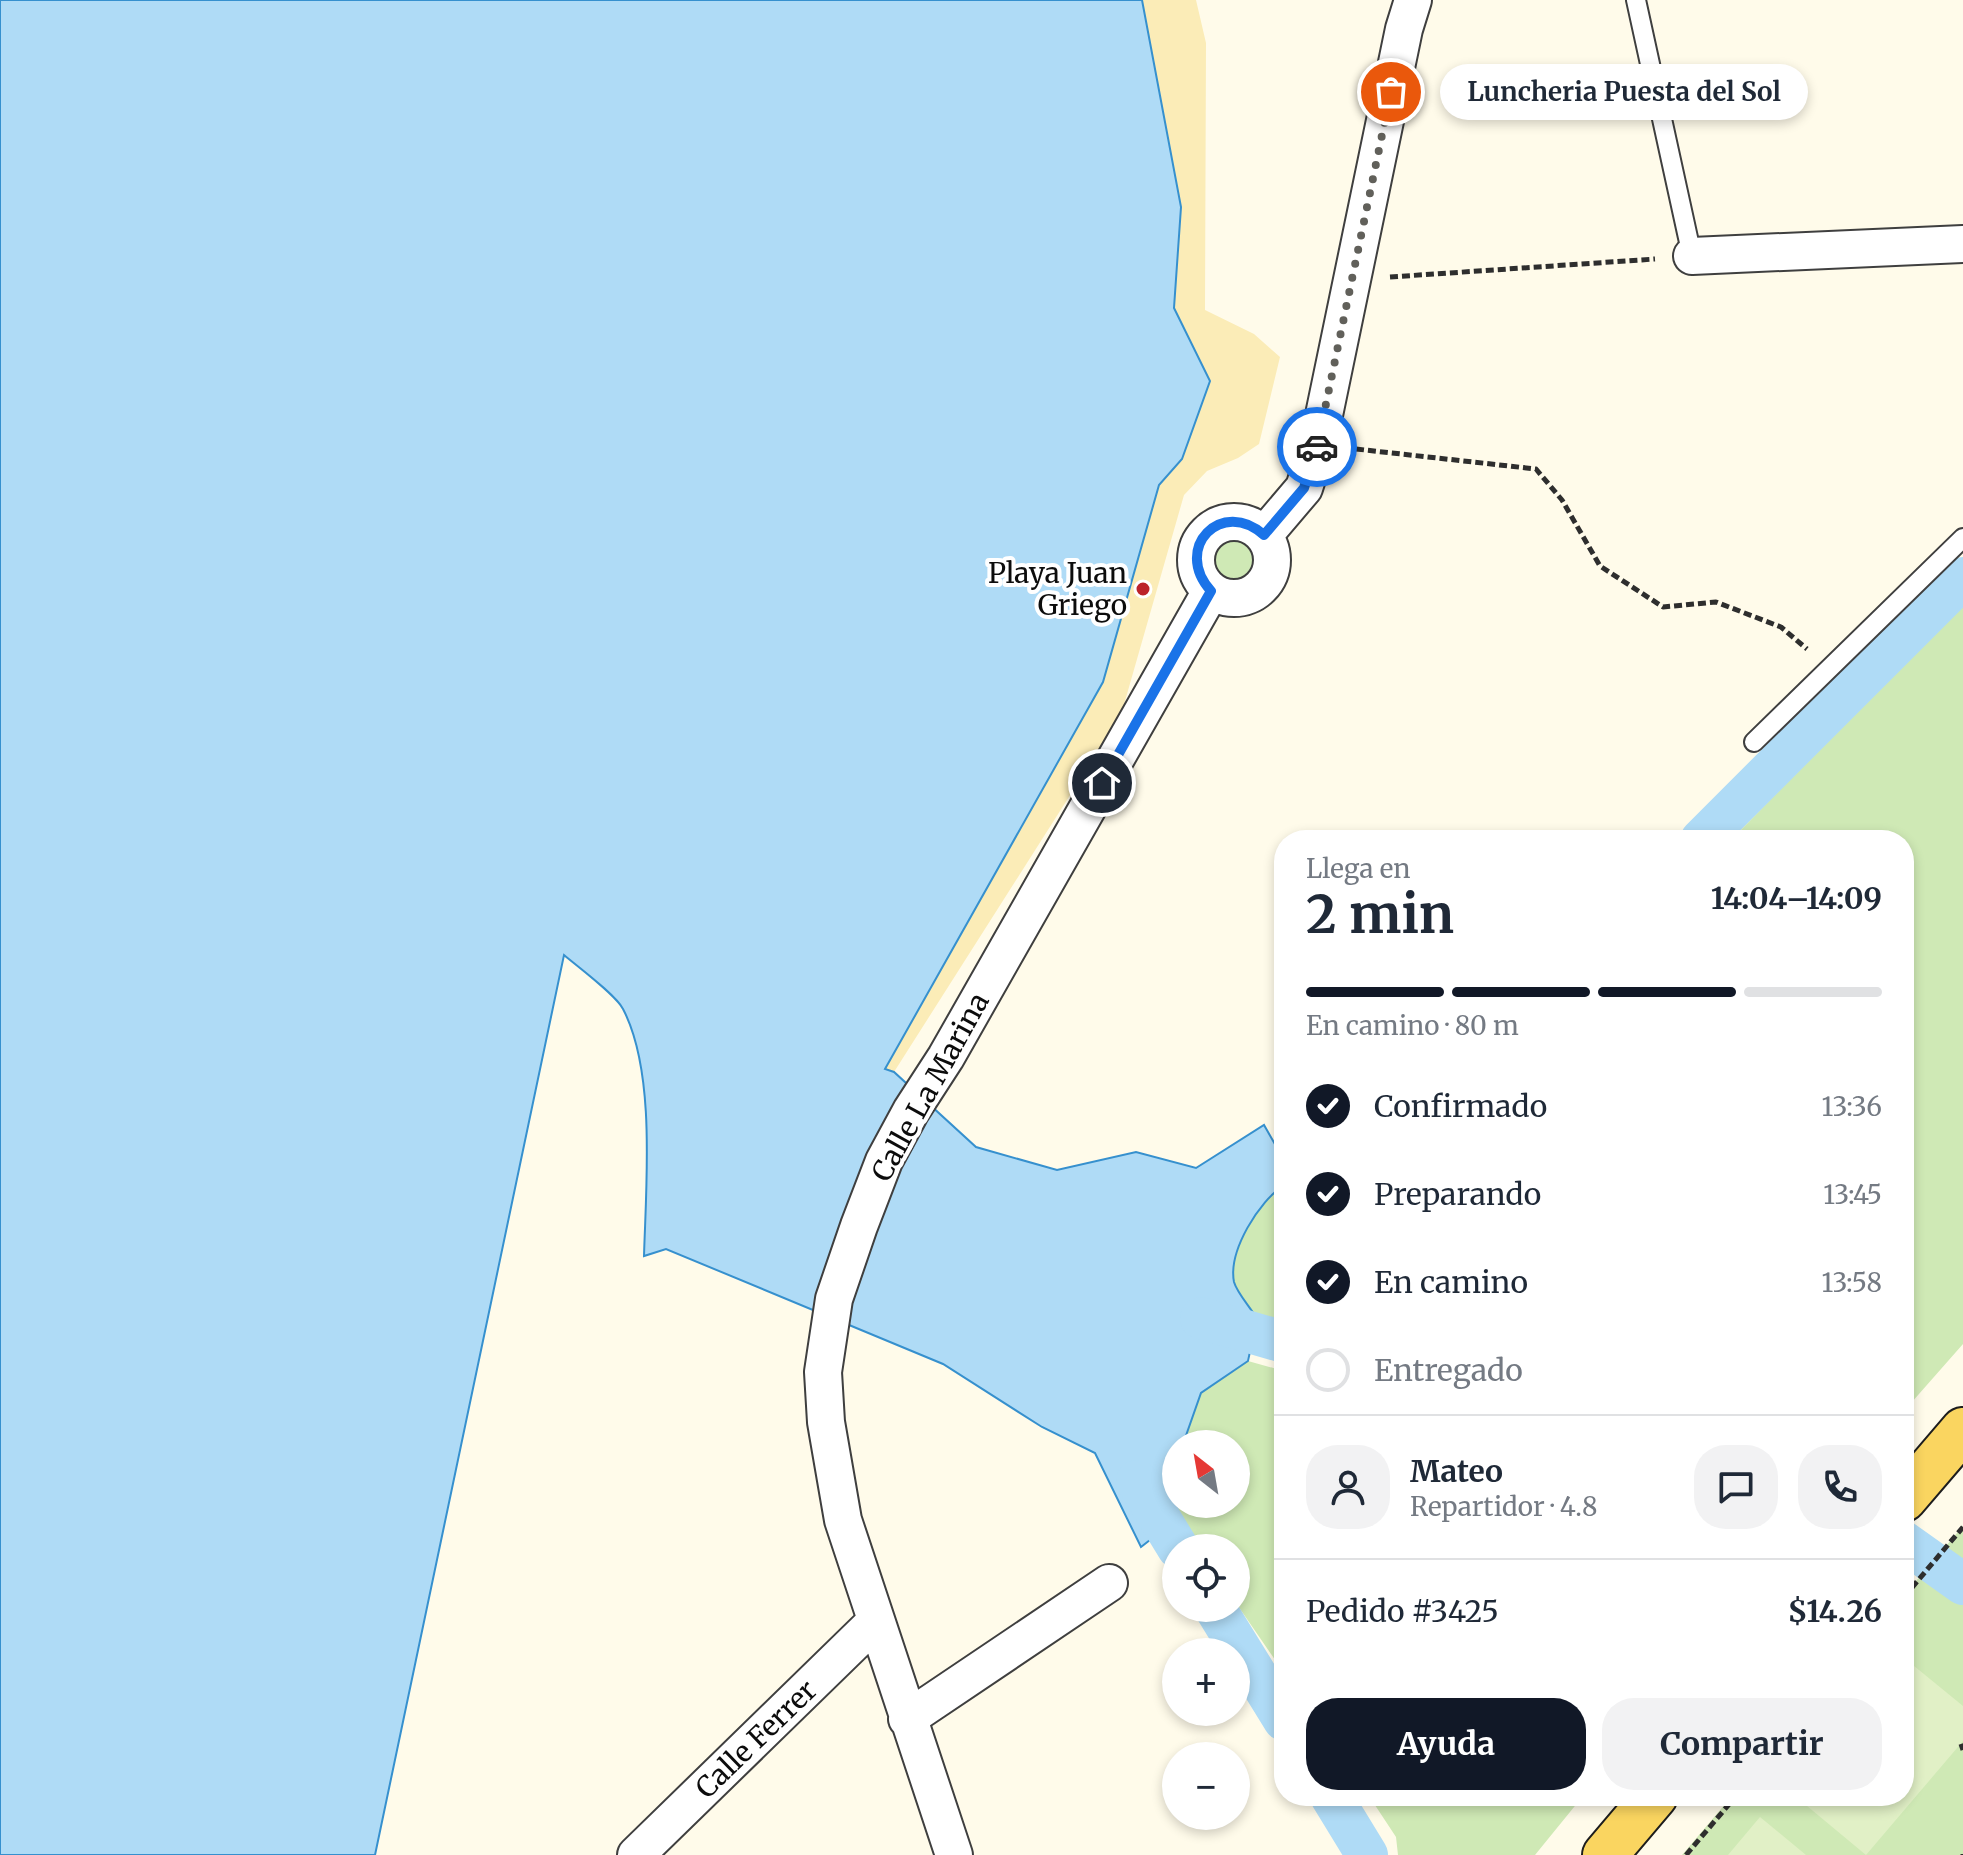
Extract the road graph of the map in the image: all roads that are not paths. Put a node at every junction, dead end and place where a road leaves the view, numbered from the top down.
1 (1413, 0) edge
2 (1636, 0) edge
3 (1963, 244) edge
4 (1692, 256) joint
5 (1264, 535) junction
6 (1963, 538) edge
7 (1211, 591) junction
8 (1754, 742) dead end
9 (1956, 1438) edge
10 (1914, 1487) edge
11 (1109, 1583) dead end
12 (875, 1622) junction
13 (907, 1719) junction
14 (1647, 1806) edge
15 (636, 1855) edge
16 (954, 1855) edge
17 (1605, 1855) edge

1 - 5 street
2 - 4 lane
3 - 4 street
5 - 7 street
5 - 7 street
6 - 8 lane
7 - 12 street, Calle La Marina
9 - 10 main road
11 - 13 street
12 - 13 street, Calle La Marina
12 - 15 street, Calle Ferrer
13 - 16 street, Calle La Marina
14 - 17 main road

